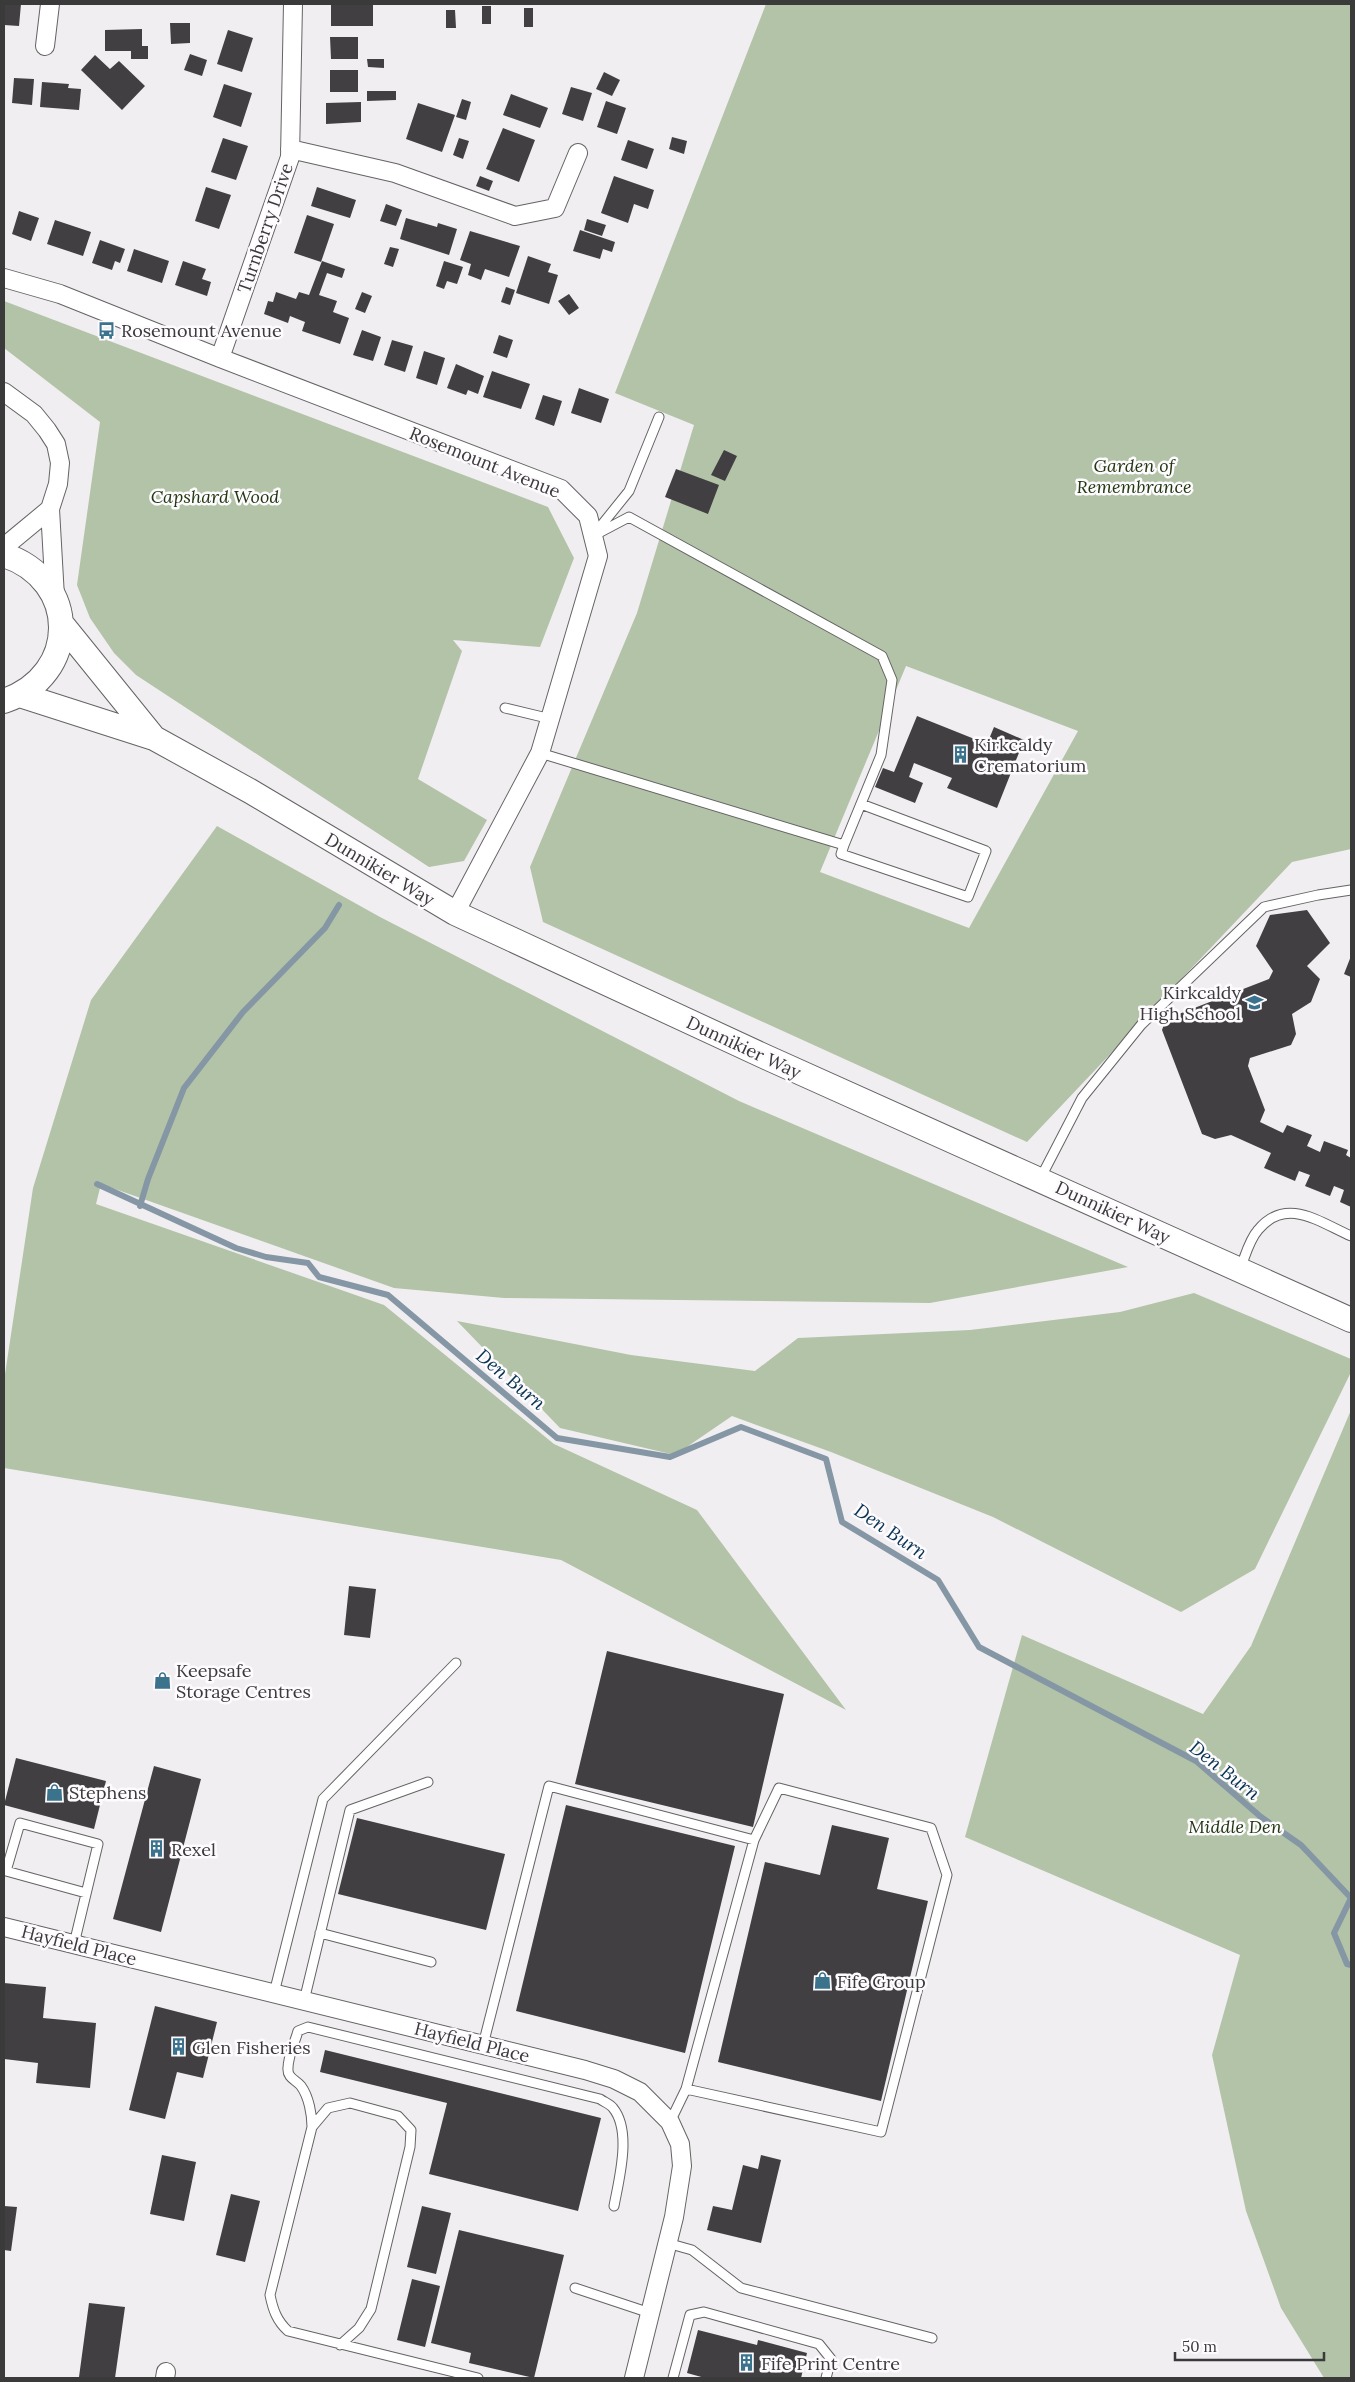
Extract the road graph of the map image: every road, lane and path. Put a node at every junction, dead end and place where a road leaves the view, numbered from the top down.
1 (50, 4) edge
2 (293, 4) edge
3 (45, 46) dead end
4 (290, 149) junction
5 (578, 153) dead end
6 (4, 278) edge
7 (220, 358) junction
8 (4, 392) edge
9 (659, 417) dead end
10 (50, 509) junction
11 (593, 536) junction
12 (4, 547) edge
13 (4, 555) edge
14 (55, 597) junction
15 (61, 623) junction
16 (12, 698) edge
17 (505, 708) dead end
18 (550, 719) junction
19 (154, 738) junction
20 (540, 753) junction
21 (861, 804) junction
22 (844, 846) junction
23 (1351, 890) edge
24 (455, 913) junction
25 (1040, 1179) junction
26 (1351, 1236) edge
27 (1240, 1269) junction
28 (1351, 1320) edge
29 (456, 1663) dead end
30 (428, 1782) dead end
31 (754, 1840) junction
32 (86, 1894) junction
33 (4, 1927) edge
34 (320, 1933) junction
35 (74, 1944) junction
36 (431, 1962) dead end
37 (274, 1993) junction
38 (304, 2001) junction
39 (483, 2045) junction
40 (686, 2090) junction
41 (670, 2122) junction
42 (312, 2127) junction
43 (614, 2206) dead end
44 (667, 2243) junction
45 (576, 2288) dead end
46 (650, 2313) junction
47 (932, 2338) dead end
48 (340, 2345) junction
49 (638, 2377) edge
50 (478, 2378) edge
51 (673, 2378) edge
52 (826, 2378) edge

1 - 3 street
2 - 4 street, Turnberry Drive
4 - 5 street
4 - 7 street, Turnberry Drive
6 - 7 street, Rosemount Avenue
7 - 11 street, Rosemount Avenue
8 - 10 street
9 - 11 lane
10 - 12 street
10 - 14 street
11 - 18 street, Rosemount Avenue
11 - 21 lane
13 - 14 main road
14 - 15 main road
15 - 16 main road
15 - 19 main road, Dunnikier Way
16 - 19 main road, Dunnikier Way
17 - 18 lane
18 - 20 street, Rosemount Avenue
19 - 24 main road, Dunnikier Way
20 - 22 lane
20 - 24 street, Rosemount Avenue
21 - 22 lane
21 - 22 lane
23 - 25 lane
24 - 25 main road, Dunnikier Way
25 - 27 main road, Dunnikier Way
26 - 27 lane
27 - 28 main road, Dunnikier Way
29 - 37 lane
30 - 34 lane
31 - 39 lane
31 - 40 lane
31 - 40 lane
32 - 32 lane
32 - 35 lane
33 - 35 street, Hayfield Place
34 - 36 lane
34 - 38 lane
35 - 37 street, Hayfield Place
37 - 38 street, Hayfield Place
38 - 39 street, Hayfield Place
39 - 41 street, Hayfield Place
40 - 41 lane
41 - 44 street, Hayfield Place
42 - 43 lane
42 - 48 lane
42 - 48 lane
44 - 46 street, Hayfield Place
44 - 47 lane
45 - 46 lane
46 - 49 street, Hayfield Place
48 - 50 lane
51 - 52 lane

